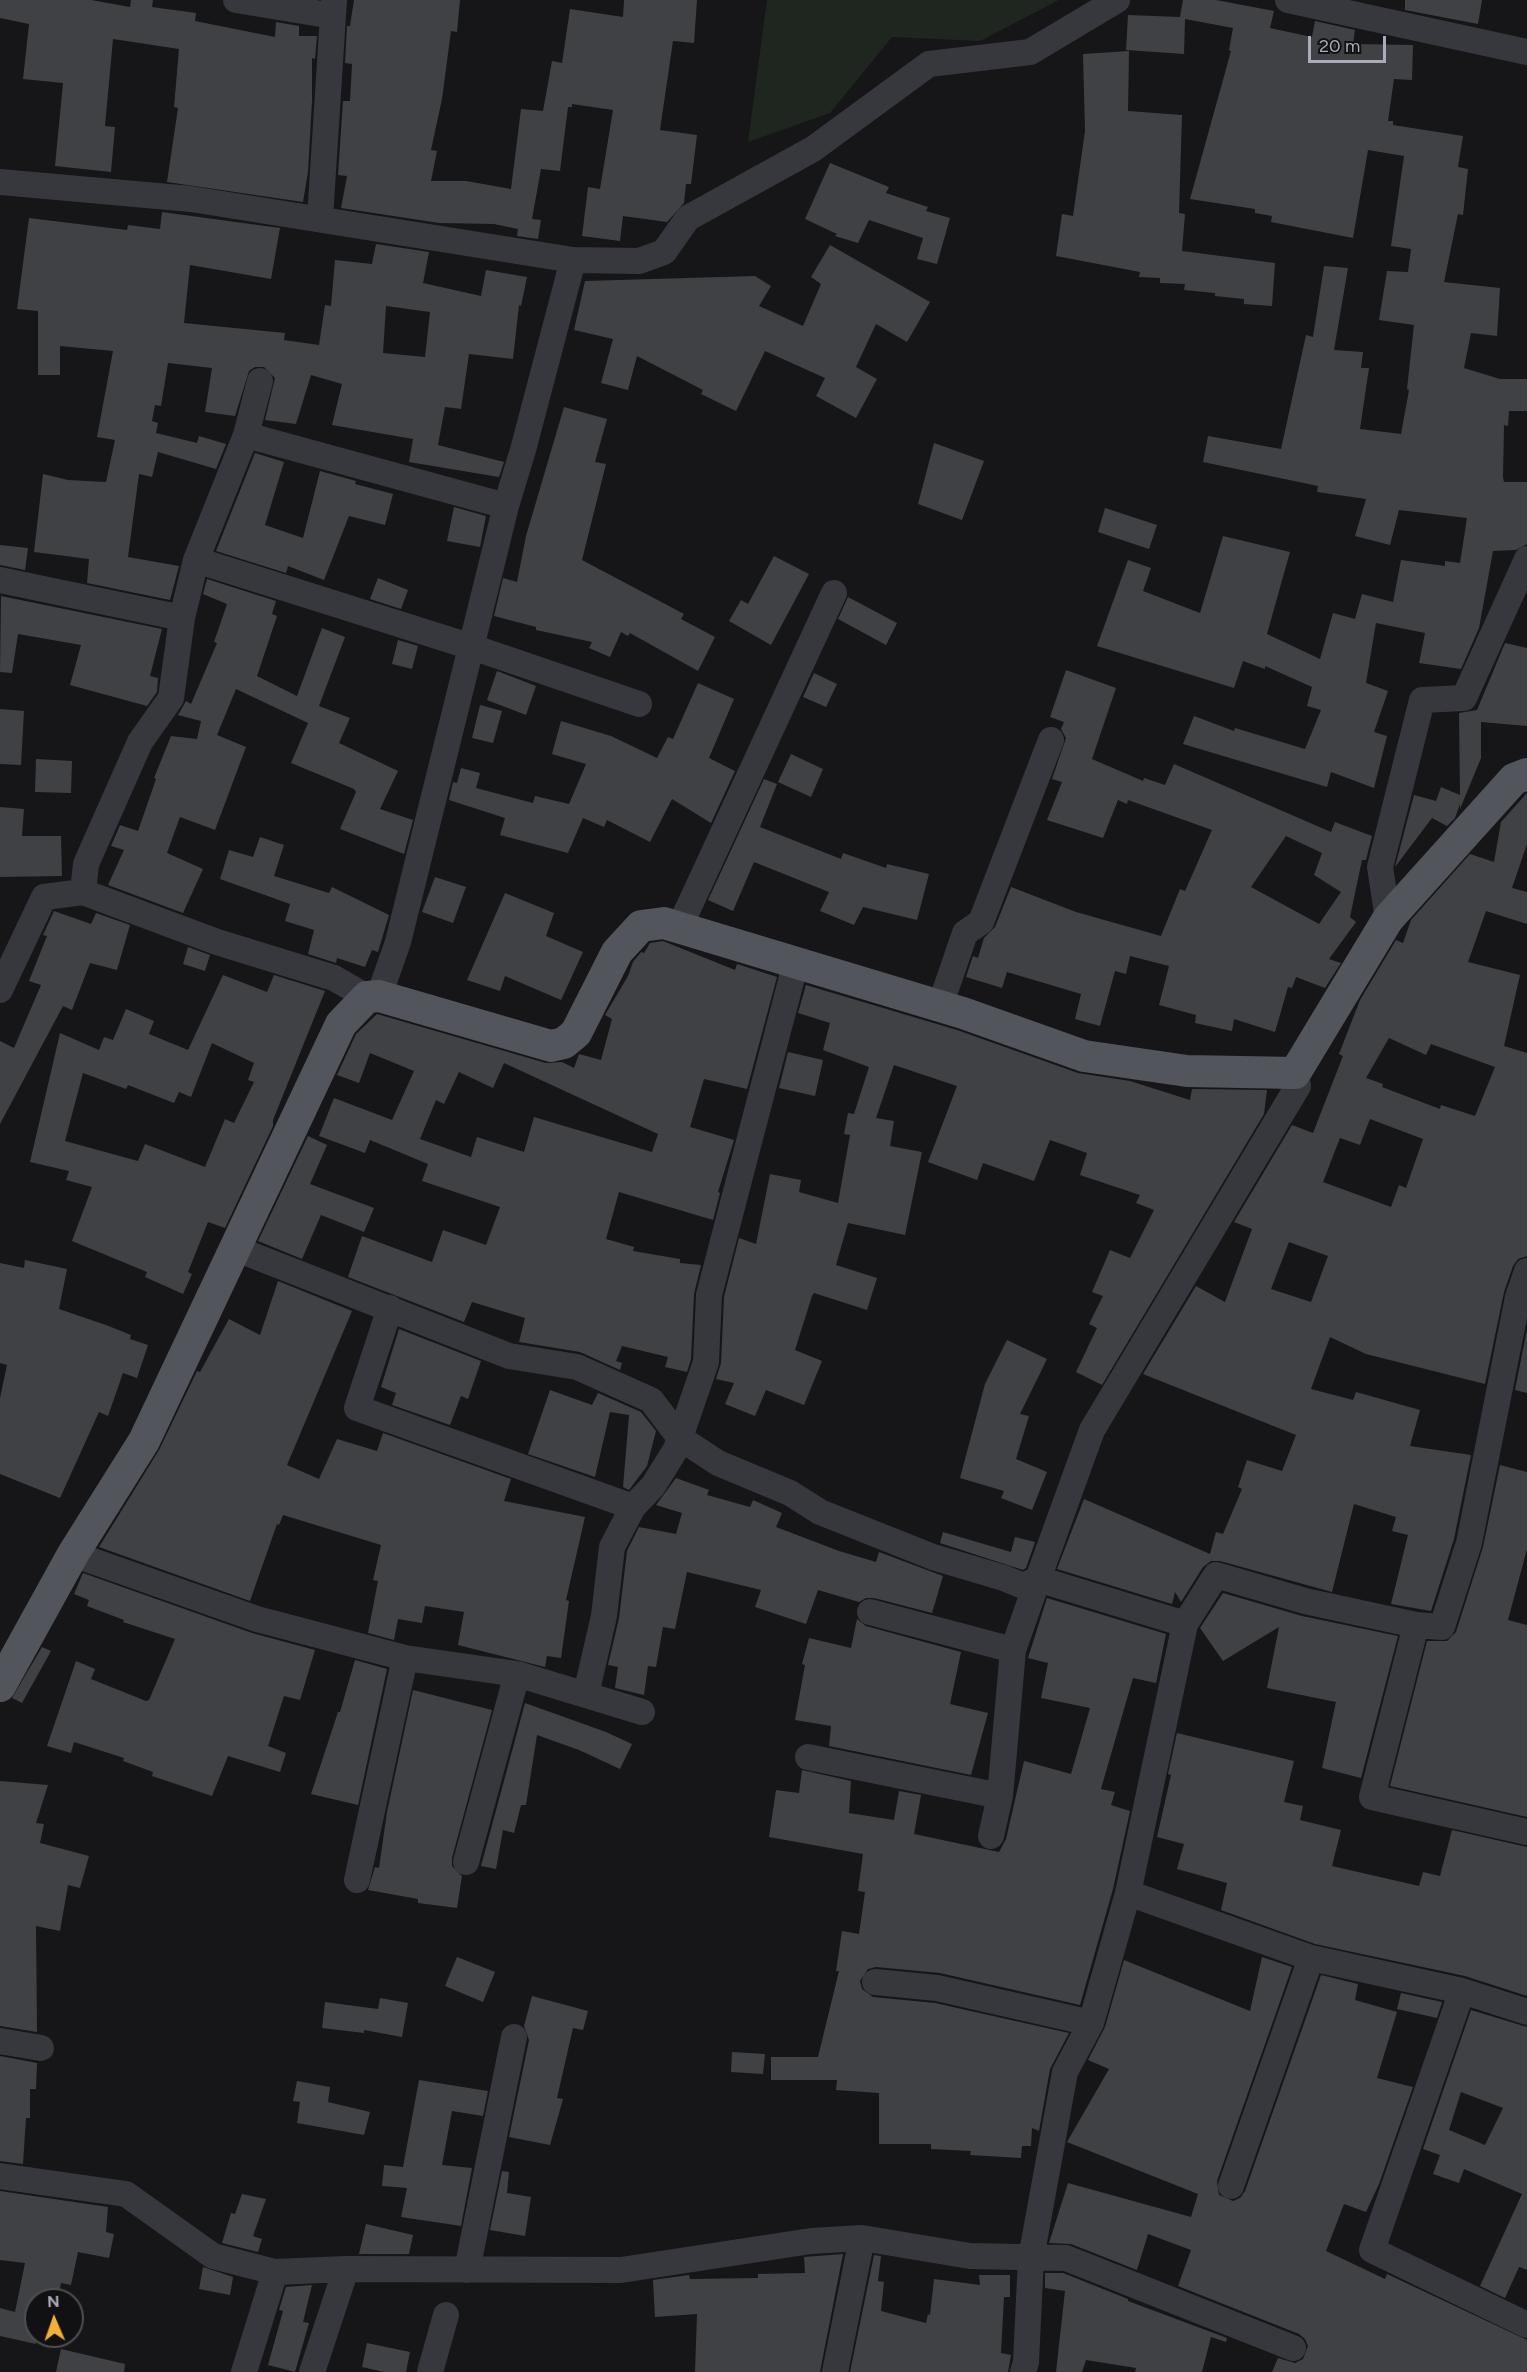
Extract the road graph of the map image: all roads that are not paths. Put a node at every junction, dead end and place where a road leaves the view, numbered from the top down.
1 (236, 0) edge
2 (1117, 0) edge
3 (1288, 0) edge
4 (334, 8) edge
5 (1527, 52) edge
6 (0, 182) edge
7 (320, 218) junction
8 (573, 260) junction
9 (260, 381) dead end
10 (246, 435) junction
11 (506, 506) junction
12 (1527, 559) edge
13 (196, 560) junction
14 (0, 580) edge
15 (834, 593) dead end
16 (182, 618) junction
17 (472, 647) junction
18 (639, 704) dead end
19 (1051, 741) dead end
20 (1527, 774) edge
21 (83, 892) junction
22 (1388, 919) junction
23 (680, 926) junction
24 (796, 962) junction
25 (1, 986) edge
26 (373, 996) junction
27 (940, 1006) junction
28 (1295, 1073) junction
29 (234, 1248) junction
30 (1527, 1271) edge
31 (390, 1308) junction
32 (680, 1438) junction
33 (633, 1507) junction
34 (73, 1554) junction
35 (1038, 1579) junction
36 (870, 1612) dead end
37 (1185, 1624) junction
38 (1416, 1625) junction
39 (10, 1649) edge
40 (1013, 1650) junction
41 (405, 1658) junction
42 (517, 1674) junction
43 (0, 1686) edge
44 (586, 1694) junction
45 (642, 1712) dead end
46 (808, 1757) dead end
47 (1000, 1796) junction
48 (1527, 1832) edge
49 (991, 1836) dead end
50 (466, 1862) dead end
51 (357, 1880) dead end
52 (1128, 1893) junction
53 (1311, 1958) junction
54 (875, 1982) dead end
55 (1462, 1991) junction
56 (1527, 2012) edge
57 (1091, 2022) junction
58 (514, 2037) dead end
59 (0, 2041) edge
60 (41, 2048) dead end
61 (0, 2176) edge
62 (1231, 2186) dead end
63 (862, 2238) junction
64 (1031, 2258) junction
65 (346, 2269) junction
66 (467, 2270) junction
67 (275, 2272) junction
68 (446, 2315) dead end
69 (1527, 2325) edge
70 (1293, 2348) dead end
71 (243, 2372) edge
72 (312, 2372) edge
73 (430, 2372) edge
74 (835, 2372) edge
75 (1023, 2372) edge

1 - 4 street
2 - 8 street
3 - 5 street
4 - 7 street
6 - 7 street
7 - 8 street
8 - 11 street
9 - 10 street
10 - 11 street
10 - 13 street
11 - 17 street
12 - 22 street
13 - 16 street
13 - 17 street
14 - 16 street
15 - 23 street
16 - 21 street
17 - 18 street
17 - 26 street
19 - 27 street
20 - 22 main road
21 - 25 street
21 - 26 street
22 - 28 main road
23 - 24 main road
23 - 26 main road
24 - 27 main road
24 - 32 street
26 - 29 main road
27 - 28 main road
28 - 35 street
29 - 31 street
29 - 34 main road
30 - 38 street
31 - 32 street
31 - 33 street
32 - 33 street
32 - 35 street
33 - 44 street
34 - 39 main road
34 - 41 street
35 - 37 street
35 - 40 street
36 - 40 street
37 - 38 street
37 - 52 street
38 - 48 street
39 - 43 main road
40 - 47 street
41 - 42 street
41 - 51 street
42 - 44 street
42 - 50 street
44 - 45 street
46 - 47 street
47 - 49 street
52 - 53 street
52 - 57 street
53 - 55 street
53 - 62 street
54 - 57 street
55 - 56 street
55 - 69 street
57 - 64 street
58 - 66 street
59 - 60 street
61 - 67 street
63 - 64 street
63 - 66 street
63 - 74 street
64 - 70 street
64 - 75 street
65 - 66 street
65 - 67 street
65 - 72 street
67 - 71 street
68 - 73 street

